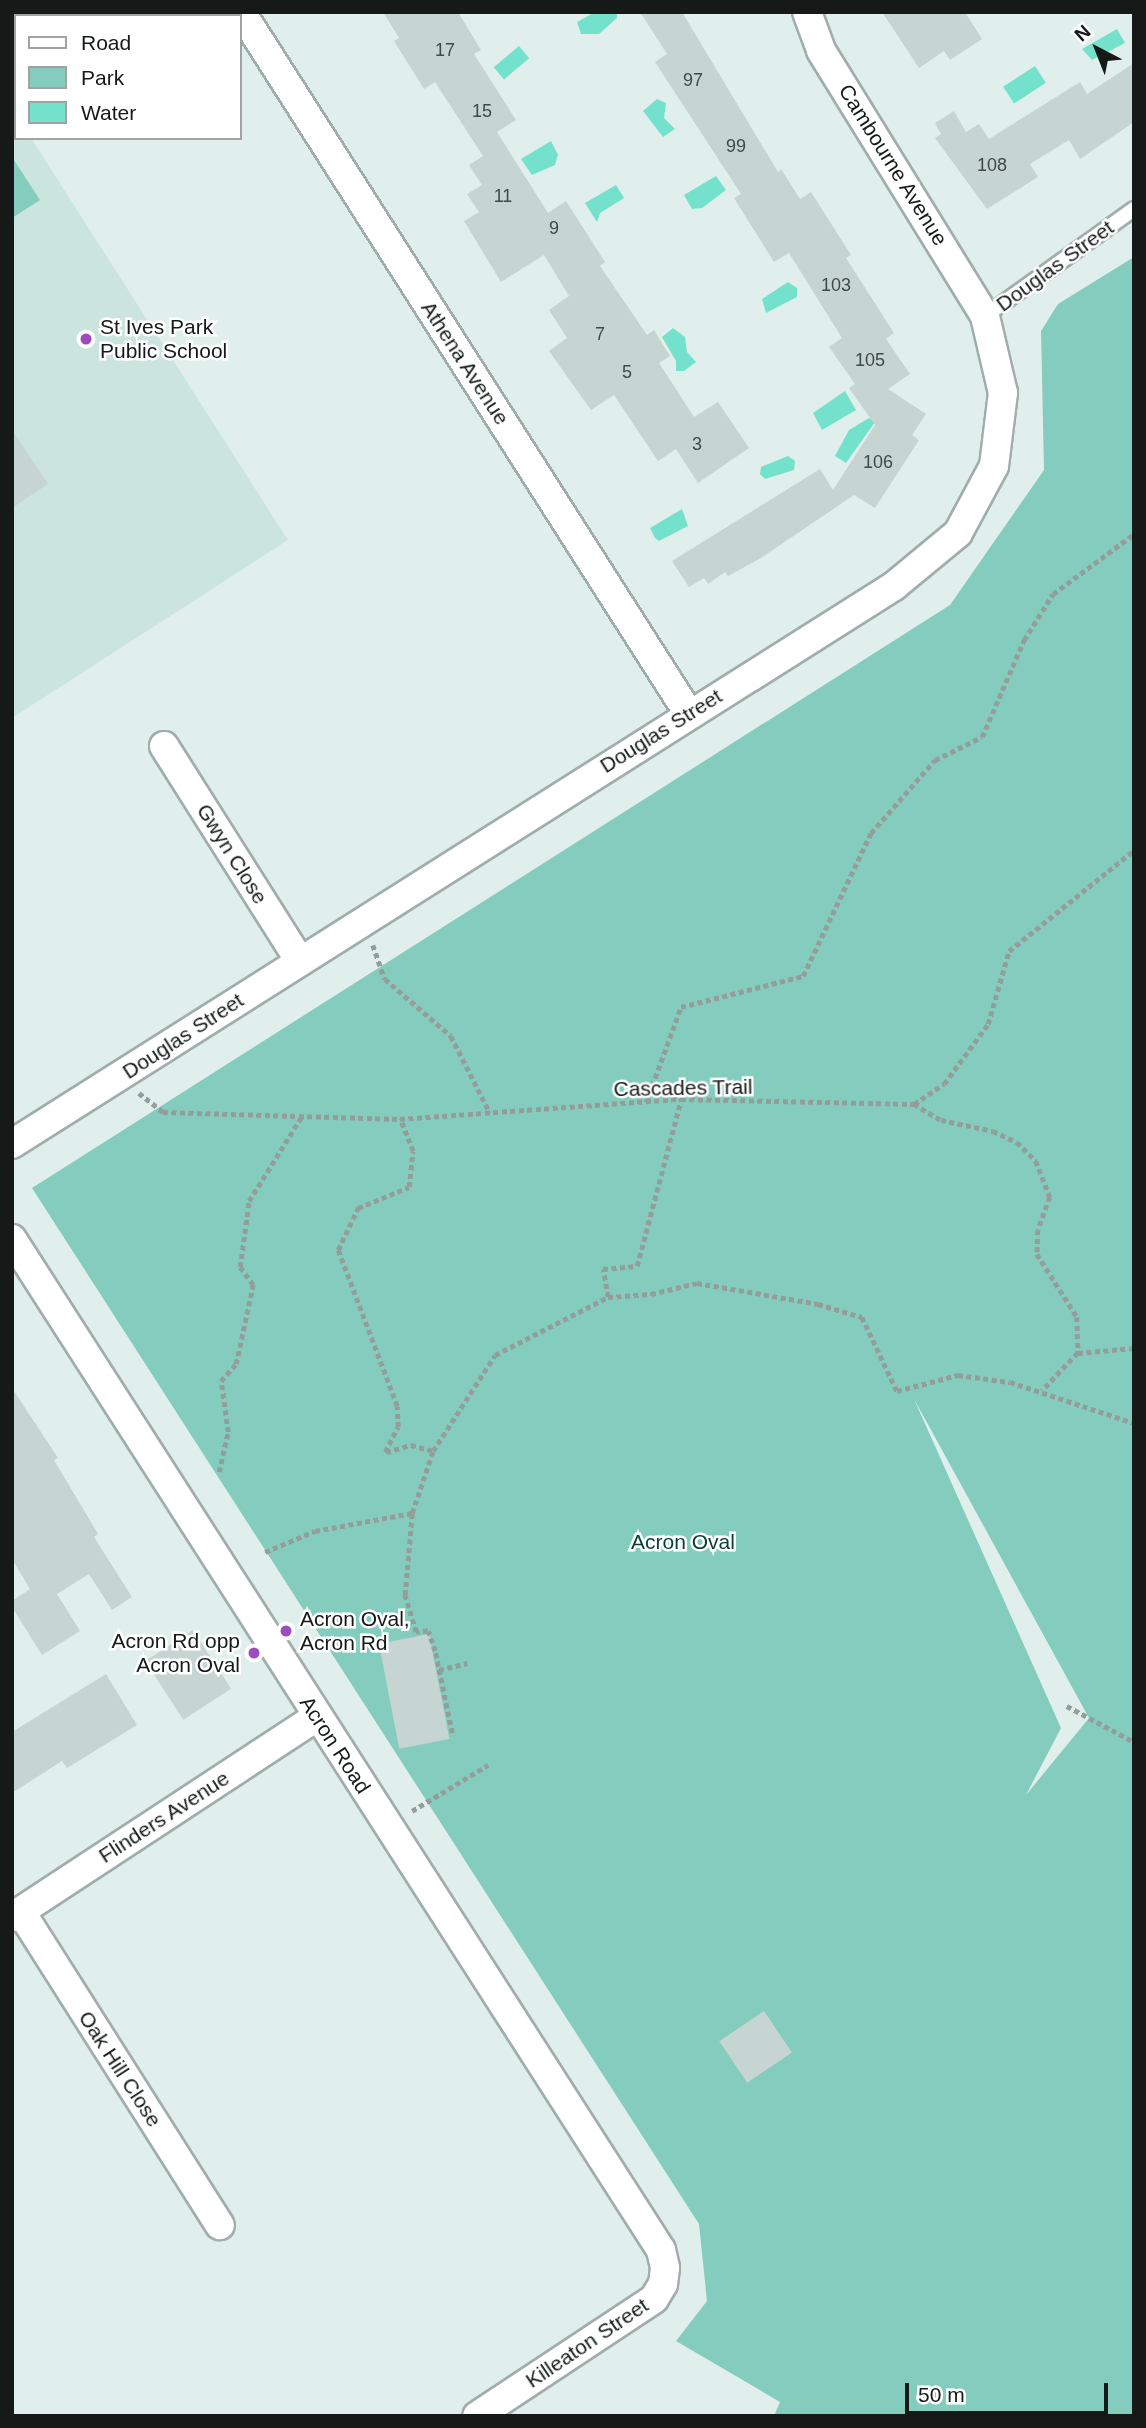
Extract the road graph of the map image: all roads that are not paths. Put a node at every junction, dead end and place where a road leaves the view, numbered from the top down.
1 (241, 12) edge
2 (807, 12) edge
3 (1134, 209) edge
4 (985, 316) junction
5 (688, 714) junction
6 (164, 746) dead end
7 (300, 961) junction
8 (12, 1144) edge
9 (12, 1239) edge
10 (316, 1717) junction
11 (16, 1915) edge
12 (220, 2225) dead end
13 (661, 2250) joint
14 (477, 2416) edge

1 - 5 street, Athena Avenue
2 - 4 street, Cambourne Avenue
3 - 4 lane, Douglas Street
4 - 5 street, Douglas Street
5 - 7 street, Douglas Street
6 - 7 street, Gwyn Close
7 - 8 street, Douglas Street
9 - 10 street, Acron Road
10 - 11 street, Flinders Avenue
10 - 13 street, Acron Road
11 - 12 street, Oak Hill Close
13 - 14 street, Killeaton Street

